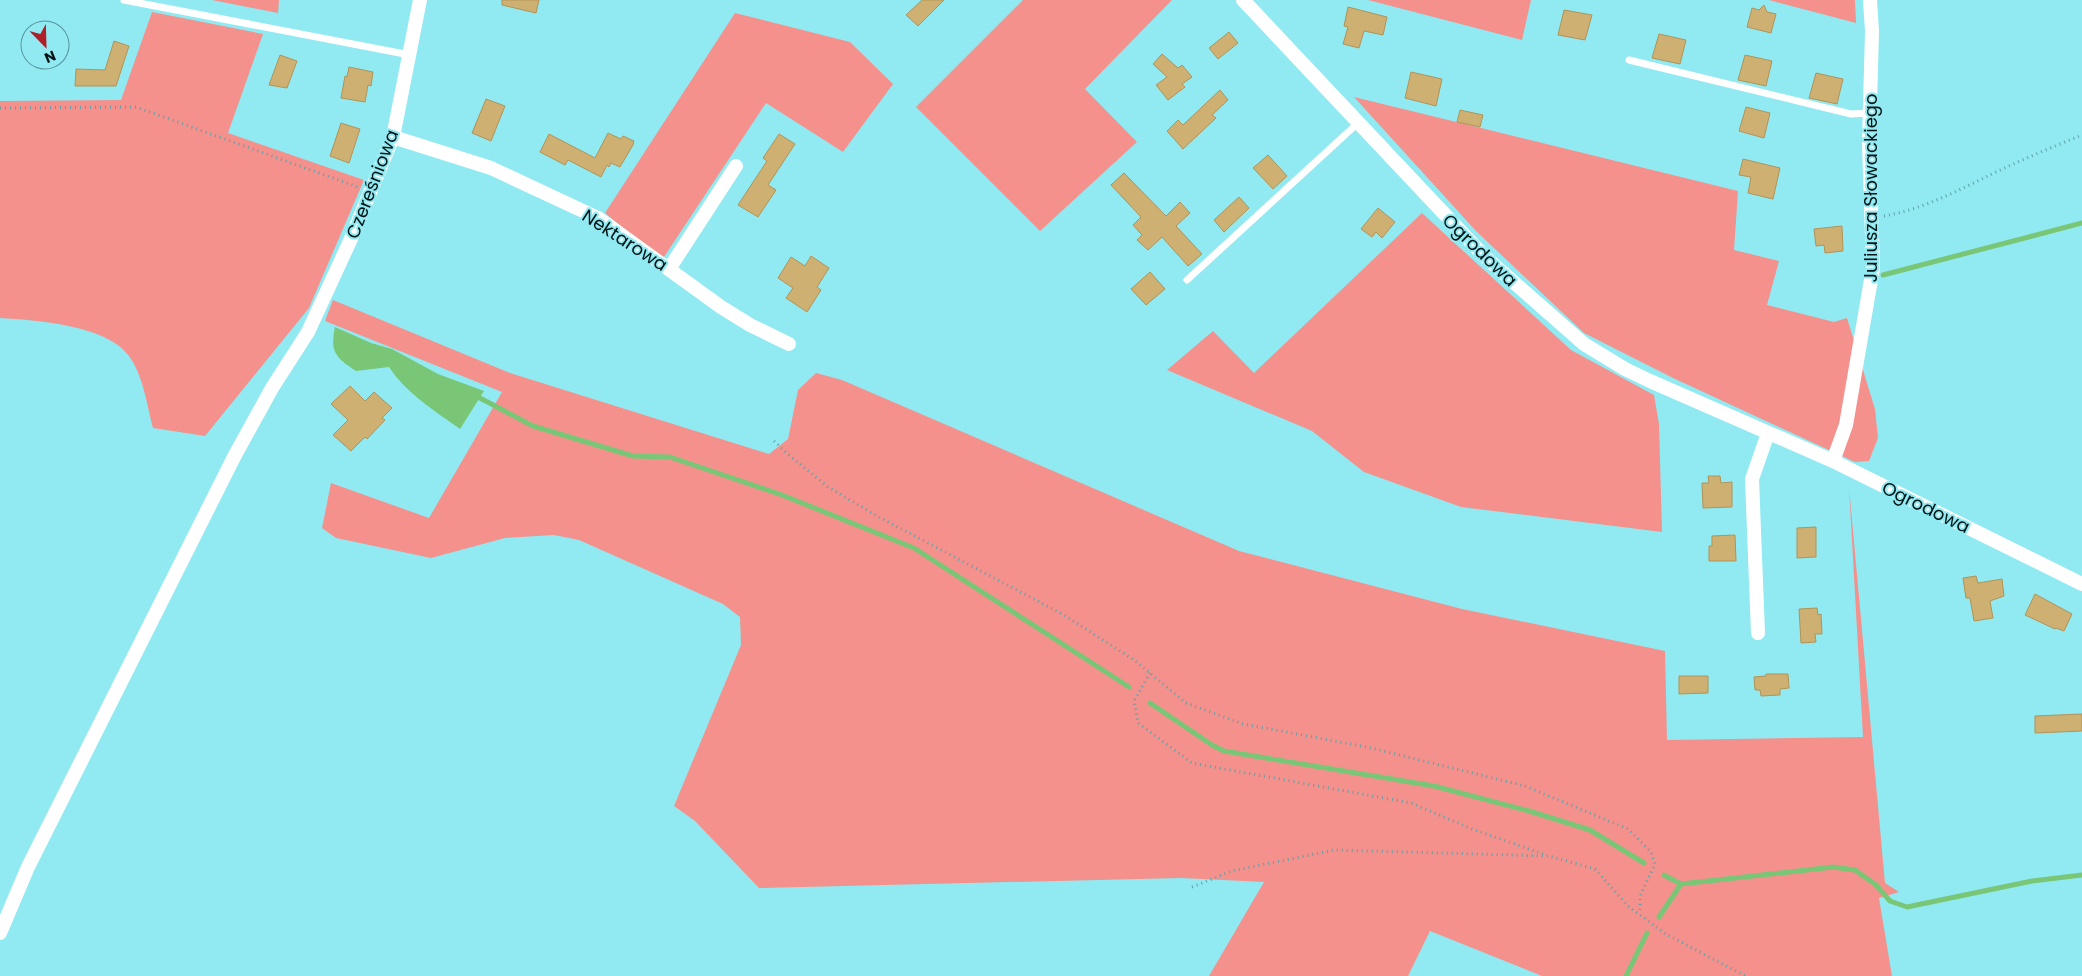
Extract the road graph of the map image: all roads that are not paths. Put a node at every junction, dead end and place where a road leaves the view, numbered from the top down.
1 (124, 0) edge
2 (420, 0) edge
3 (1243, 0) edge
4 (1870, 0) edge
5 (410, 55) junction
6 (1629, 60) dead end
7 (1870, 113) junction
8 (1358, 123) junction
9 (393, 137) junction
10 (736, 166) dead end
11 (669, 269) junction
12 (1187, 280) dead end
13 (789, 344) dead end
14 (1768, 433) junction
15 (1833, 462) junction
16 (2082, 584) edge
17 (1758, 634) dead end
18 (0, 933) edge

1 - 5 lane
2 - 5 street, Czereśniowa
3 - 8 street, Ogrodowa
4 - 7 street, Juliusza Słowackiego
5 - 9 street, Czereśniowa
6 - 7 lane
7 - 15 street, Juliusza Słowackiego
8 - 12 lane
8 - 14 street, Ogrodowa
9 - 11 street, Nektarowa
9 - 18 street, Czereśniowa
10 - 11 street
11 - 13 street, Nektarowa
14 - 15 street, Ogrodowa
14 - 17 street
15 - 16 street, Ogrodowa

